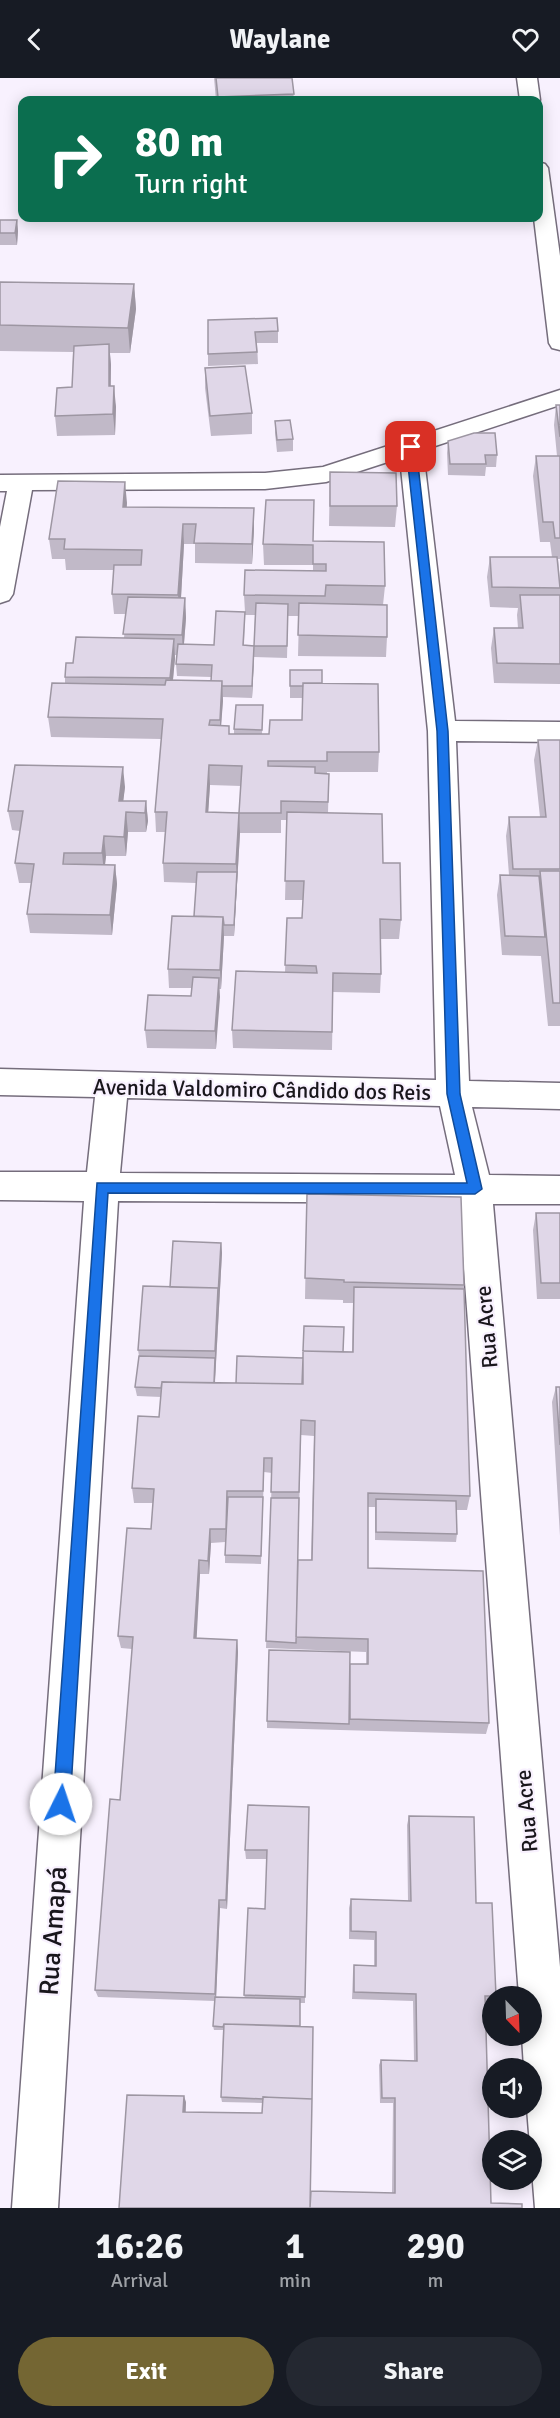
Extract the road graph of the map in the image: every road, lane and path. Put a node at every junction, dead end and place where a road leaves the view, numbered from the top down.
1 (528, 78) edge
2 (530, 96) edge
3 (543, 208) edge
4 (560, 343) edge
5 (560, 397) edge
6 (411, 447) junction
7 (10, 483) edge
8 (0, 594) edge
9 (442, 731) junction
10 (560, 732) edge
11 (0, 1083) edge
12 (112, 1086) junction
13 (453, 1094) junction
14 (560, 1096) edge
15 (0, 1186) edge
16 (102, 1187) junction
17 (475, 1189) junction
18 (560, 1190) edge
19 (35, 2208) edge
20 (558, 2208) edge

1 - 2 street
3 - 4 street
5 - 6 street
6 - 7 street
6 - 9 street, Rua Acre
7 - 8 street
9 - 10 street
9 - 13 street, Rua Acre
11 - 12 street, Avenida Valdomiro Cândido dos Reis
12 - 13 street, Avenida Valdomiro Cândido dos Reis
12 - 16 street, Rua Amapá
13 - 14 street, Avenida Valdomiro Cândido dos Reis
13 - 17 street, Rua Acre
15 - 16 street
16 - 17 street
16 - 19 street, Rua Amapá
17 - 18 street
17 - 20 street, Rua Acre

